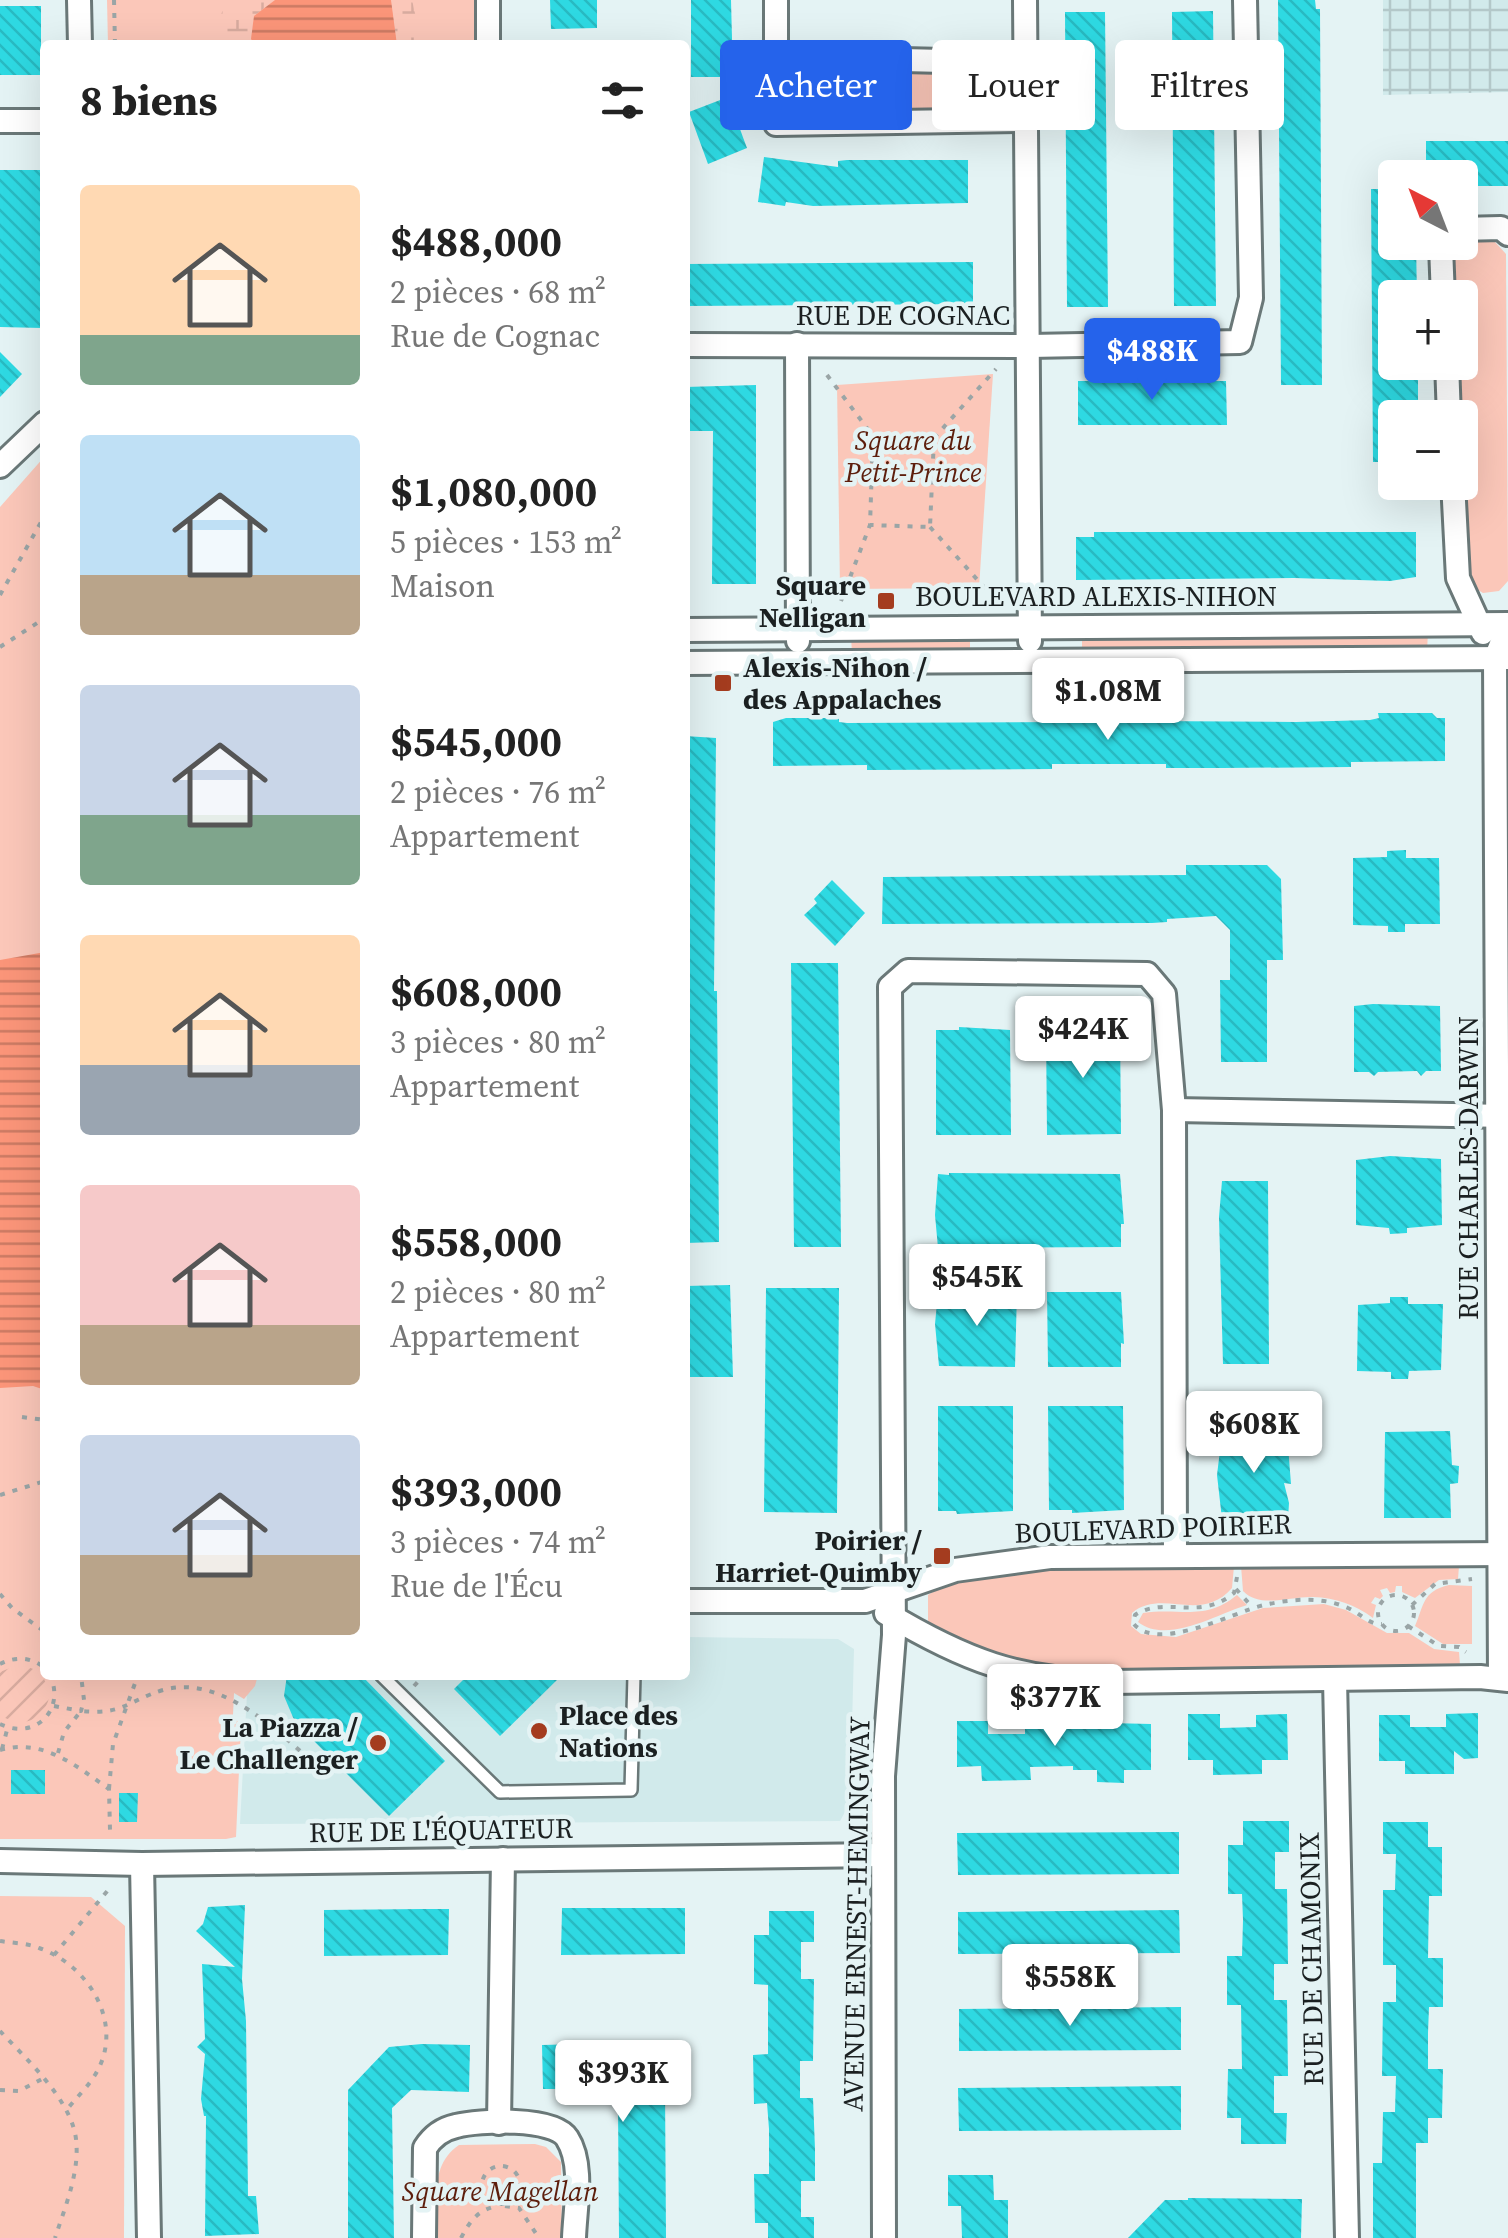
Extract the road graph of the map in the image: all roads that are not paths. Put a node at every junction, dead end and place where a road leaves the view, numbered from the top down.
1 (79, 0) edge
2 (488, 0) edge
3 (776, 0) edge
4 (1025, 0) edge
5 (1245, 0) edge
6 (80, 40) edge
7 (488, 40) edge
8 (776, 40) edge
9 (1024, 40) edge
10 (0, 121) edge
11 (40, 121) edge
12 (1026, 130) edge
13 (1478, 229) edge
14 (1508, 234) edge
15 (798, 344) junction
16 (690, 345) edge
17 (1030, 346) junction
18 (40, 428) edge
19 (0, 466) edge
20 (1454, 500) edge
21 (1479, 624) junction
22 (1508, 625) edge
23 (1030, 626) junction
24 (798, 629) junction
25 (690, 630) edge
26 (1501, 658) edge
27 (1030, 659) junction
28 (798, 662) junction
29 (690, 663) edge
30 (1174, 1110) junction
31 (1503, 1116) edge
32 (1176, 1554) junction
33 (1504, 1554) edge
34 (894, 1592) junction
35 (690, 1601) edge
36 (866, 1601) junction
37 (894, 1618) junction
38 (1334, 1678) junction
39 (1504, 1679) edge
40 (386, 1680) edge
41 (634, 1680) edge
42 (882, 1855) junction
43 (503, 1860) junction
44 (0, 1861) edge
45 (142, 1864) junction
46 (499, 2123) junction
47 (149, 2238) edge
48 (424, 2238) edge
49 (574, 2238) edge
50 (884, 2238) edge
51 (1347, 2238) edge

1 - 6 street
2 - 7 street
3 - 8 street
4 - 9 street
5 - 17 street, RUE DE COGNAC
10 - 11 street
12 - 17 street
13 - 14 street
15 - 16 street, RUE DE COGNAC
15 - 17 street, RUE DE COGNAC
15 - 24 street
17 - 23 street
18 - 19 street
20 - 21 street, RUE CHARLES-DARWIN
21 - 22 street, BOULEVARD ALEXIS-NIHON
21 - 23 street, BOULEVARD ALEXIS-NIHON
21 - 26 street, RUE CHARLES-DARWIN
22 - 26 street, RUE CHARLES-DARWIN
23 - 24 street, BOULEVARD ALEXIS-NIHON
23 - 27 street
24 - 25 street, BOULEVARD ALEXIS-NIHON
24 - 28 street
26 - 27 street
26 - 31 street, RUE CHARLES-DARWIN
27 - 28 street
28 - 29 street
30 - 31 street
30 - 32 street, AVENUE ERNEST-HEMINGWAY
30 - 34 street, AVENUE ERNEST-HEMINGWAY
31 - 33 street, RUE CHARLES-DARWIN
32 - 33 street, BOULEVARD POIRIER
32 - 34 street, BOULEVARD POIRIER
33 - 39 street, RUE CHARLES-DARWIN
34 - 36 street, BOULEVARD POIRIER
34 - 37 street, AVENUE ERNEST-HEMINGWAY
35 - 36 street
36 - 37 street
37 - 38 street
37 - 42 street, AVENUE ERNEST-HEMINGWAY
38 - 39 street
38 - 51 street, RUE DE CHAMONIX
40 - 41 lane
42 - 43 street, RUE DE L'ÉQUATEUR
42 - 50 street, AVENUE ERNEST-HEMINGWAY
43 - 45 street, RUE DE L'ÉQUATEUR
43 - 46 street
44 - 45 street, RUE DE L'ÉQUATEUR
45 - 47 street
46 - 48 street
46 - 49 street

